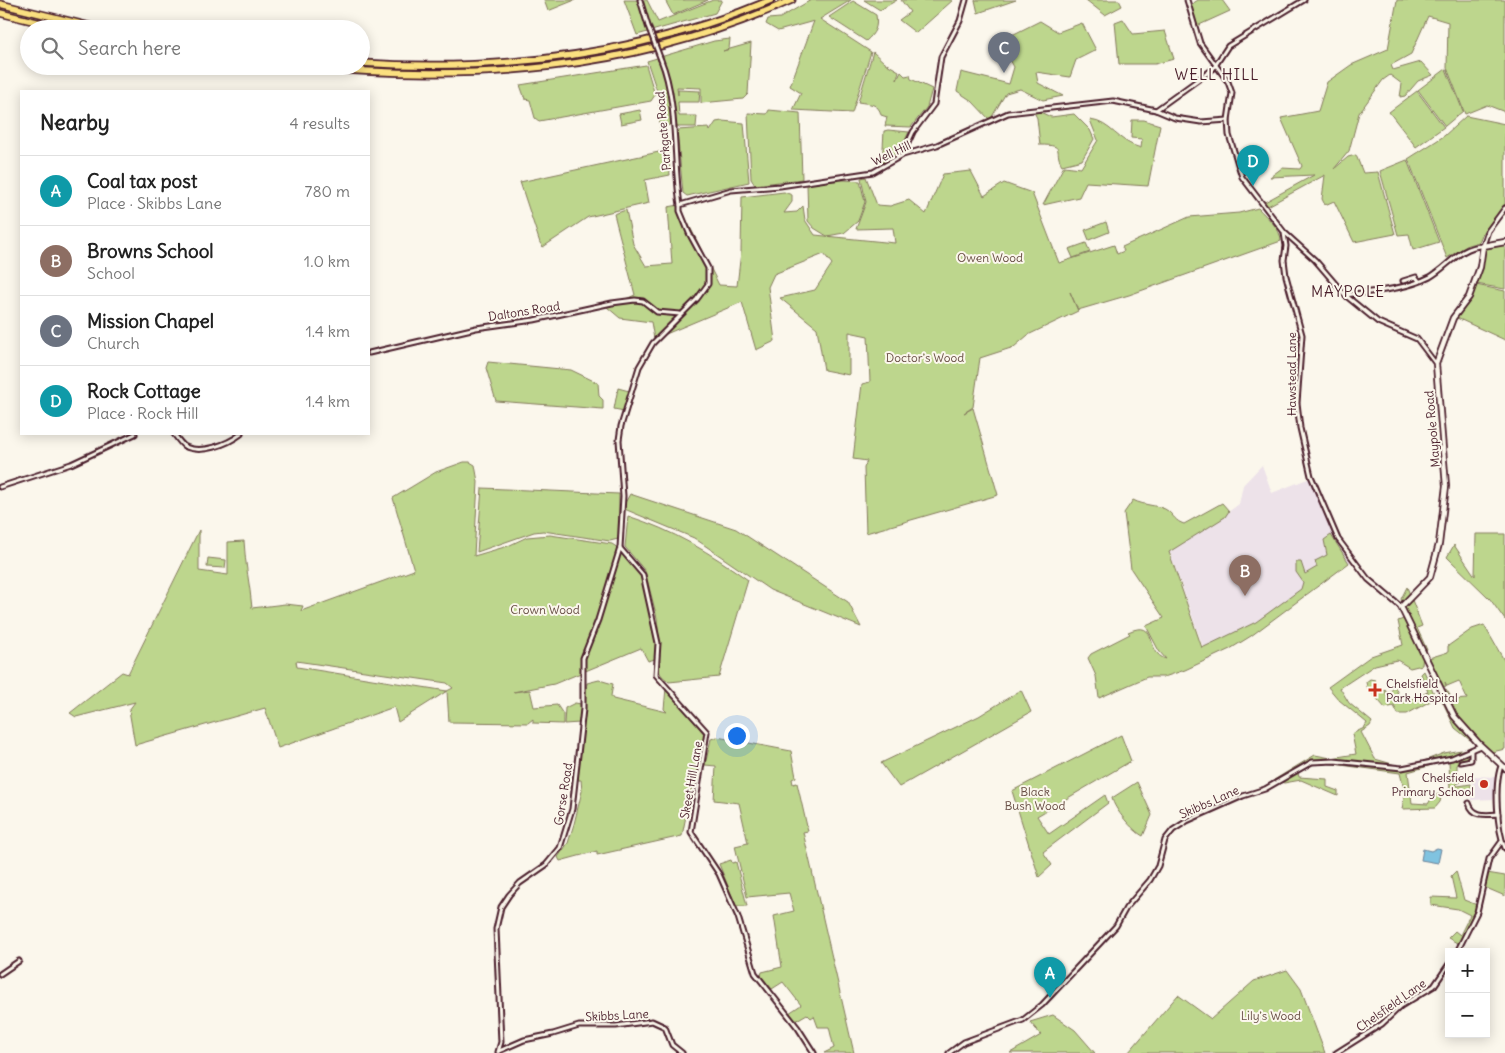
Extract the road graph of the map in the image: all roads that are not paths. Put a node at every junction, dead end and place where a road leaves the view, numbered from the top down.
1 (640, 0) edge
2 (771, 0) edge
3 (792, 0) edge
4 (966, 0) edge
5 (1187, 0) edge
6 (1304, 0) edge
7 (0, 4) edge
8 (0, 13) edge
9 (28, 20) edge
10 (65, 20) edge
11 (370, 63) edge
12 (1216, 65) junction
13 (370, 71) edge
14 (1156, 110) junction
15 (1228, 120) junction
16 (903, 155) junction
17 (680, 205) junction
18 (1505, 208) edge
19 (1284, 232) junction
20 (1505, 242) edge
21 (1483, 246) junction
22 (1403, 281) dead end
23 (1419, 281) junction
24 (1345, 295) junction
25 (680, 314) junction
26 (370, 353) edge
27 (1436, 364) junction
28 (133, 435) edge
29 (175, 435) edge
30 (239, 435) edge
31 (0, 487) edge
32 (620, 548) junction
33 (1401, 607) junction
34 (1480, 746) junction
35 (1472, 751) junction
36 (1461, 762) dead end
37 (1503, 767) edge
38 (1469, 802) dead end
39 (1498, 814) junction
40 (1502, 841) junction
41 (1505, 848) edge
42 (1459, 948) edge
43 (19, 961) dead end
44 (1445, 970) edge
45 (0, 974) edge
46 (501, 1044) junction
47 (508, 1046) junction
48 (498, 1053) edge
49 (682, 1053) edge
50 (814, 1053) edge
51 (949, 1053) edge
52 (1336, 1053) edge

1 - 17 street, Parkgate Road, bridge
2 - 11 highway
3 - 13 highway
4 - 16 street
5 - 12 street
6 - 12 street
7 - 10 highway
8 - 9 highway
12 - 14 street
12 - 15 street
14 - 15 street, Well Hill
14 - 16 street, Well Hill
15 - 19 street
16 - 17 street, Well Hill
17 - 25 street
18 - 21 street
19 - 24 street
19 - 33 street, Hawstead Lane
20 - 21 street
21 - 23 street
21 - 27 street, Maypole Road
22 - 23 street
23 - 24 street
24 - 27 street
25 - 26 street, Daltons Road
25 - 32 street
27 - 33 street, Maypole Road
28 - 31 street
29 - 30 street
32 - 46 street, Gorse Road
32 - 50 street, Skeet Hill Lane
33 - 34 street
34 - 35 street, Skibbs Lane
34 - 37 street
35 - 36 street
35 - 51 street, Skibbs Lane
37 - 39 street
38 - 39 street
39 - 40 street
40 - 41 street
40 - 42 street
43 - 45 street
44 - 52 street, Chelsfield Lane
46 - 47 street
46 - 48 street, Gorse Road
47 - 48 street, Skibbs Lane
47 - 49 street, Skibbs Lane

